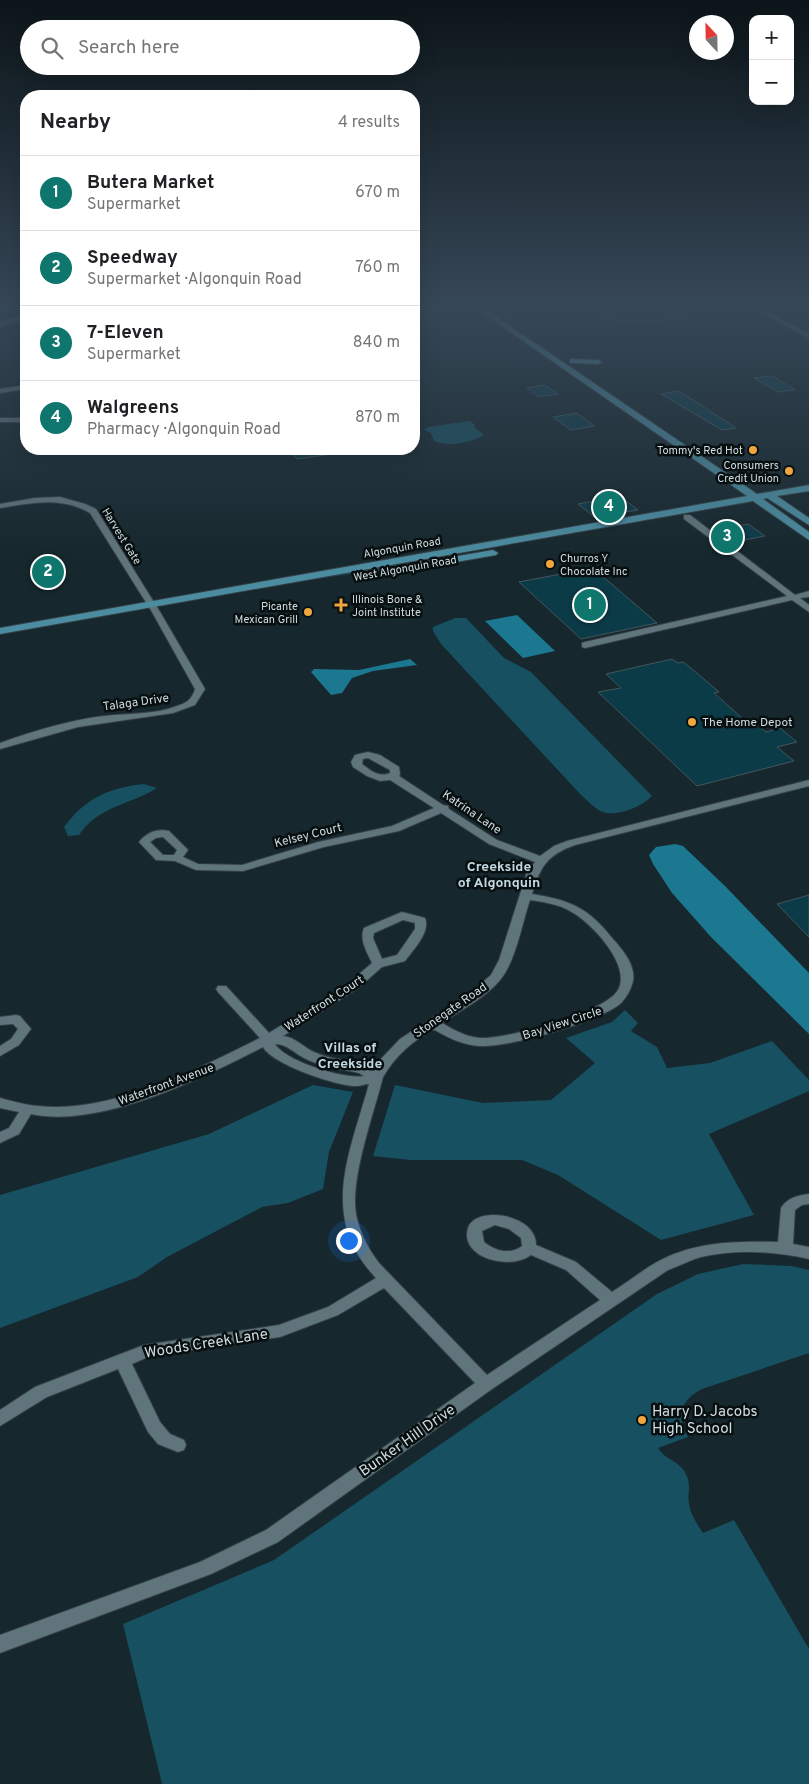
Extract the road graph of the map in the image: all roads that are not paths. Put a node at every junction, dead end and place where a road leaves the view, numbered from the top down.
1 (602, 390) edge
2 (613, 390) edge
3 (0, 420) edge
4 (20, 420) edge
5 (809, 488) edge
6 (809, 496) edge
7 (756, 498) junction
8 (767, 500) junction
9 (778, 502) junction
10 (0, 506) edge
11 (687, 517) junction
12 (809, 522) edge
13 (809, 537) edge
14 (809, 594) edge
15 (809, 598) edge
16 (795, 599) junction
17 (154, 608) junction
18 (809, 609) edge
19 (0, 631) edge
20 (0, 639) edge
21 (585, 645) dead end
22 (0, 746) edge
23 (393, 777) dead end
24 (809, 783) edge
25 (444, 808) junction
26 (177, 858) dead end
27 (540, 860) junction
28 (525, 896) junction
29 (378, 964) junction
30 (222, 989) dead end
31 (0, 1021) edge
32 (432, 1023) junction
33 (268, 1039) junction
34 (0, 1052) edge
35 (377, 1077) junction
36 (0, 1103) edge
37 (28, 1109) junction
38 (0, 1138) edge
39 (809, 1199) edge
40 (529, 1248) dead end
41 (785, 1248) junction
42 (809, 1253) edge
43 (385, 1280) junction
44 (610, 1300) junction
45 (122, 1360) junction
46 (486, 1384) junction
47 (0, 1419) edge
48 (178, 1445) dead end
49 (0, 1644) edge

1 - 7 main road
2 - 8 main road
3 - 4 street
5 - 8 main road
6 - 9 main road, West Algonquin Road
7 - 8 main road
7 - 17 main road, Algonquin Road
8 - 9 main road, West Algonquin Road
8 - 11 main road, West Algonquin Road
8 - 13 main road
9 - 12 main road
10 - 17 street, Harvest Gate
11 - 16 street
11 - 17 main road, West Algonquin Road
14 - 16 street
15 - 16 street
16 - 18 street
16 - 21 street
17 - 19 main road, Algonquin Road
17 - 20 main road, West Algonquin Road
17 - 22 street, Talaga Drive
23 - 25 street, Katrina Lane
24 - 27 street
25 - 26 street, Kelsey Court
25 - 27 street, Katrina Lane
27 - 28 street, Stonegate Road
28 - 32 street, Stonegate Road
28 - 32 street, Bay View Circle
29 - 29 street, Waterfront Court
29 - 33 street, Waterfront Court
30 - 33 street
31 - 34 street
32 - 35 street, Stonegate Road
33 - 35 street
33 - 37 street, Waterfront Avenue
35 - 43 street, Stonegate Road
36 - 37 street, Waterfront Avenue
37 - 38 street
39 - 41 street
40 - 44 street
41 - 42 street, Bunker Hill Drive
41 - 44 street, Bunker Hill Drive
43 - 45 street, Woods Creek Lane
43 - 46 street, Stonegate Road
44 - 46 street, Bunker Hill Drive
45 - 47 street, Woods Creek Lane
45 - 48 street
46 - 49 street, Bunker Hill Drive

